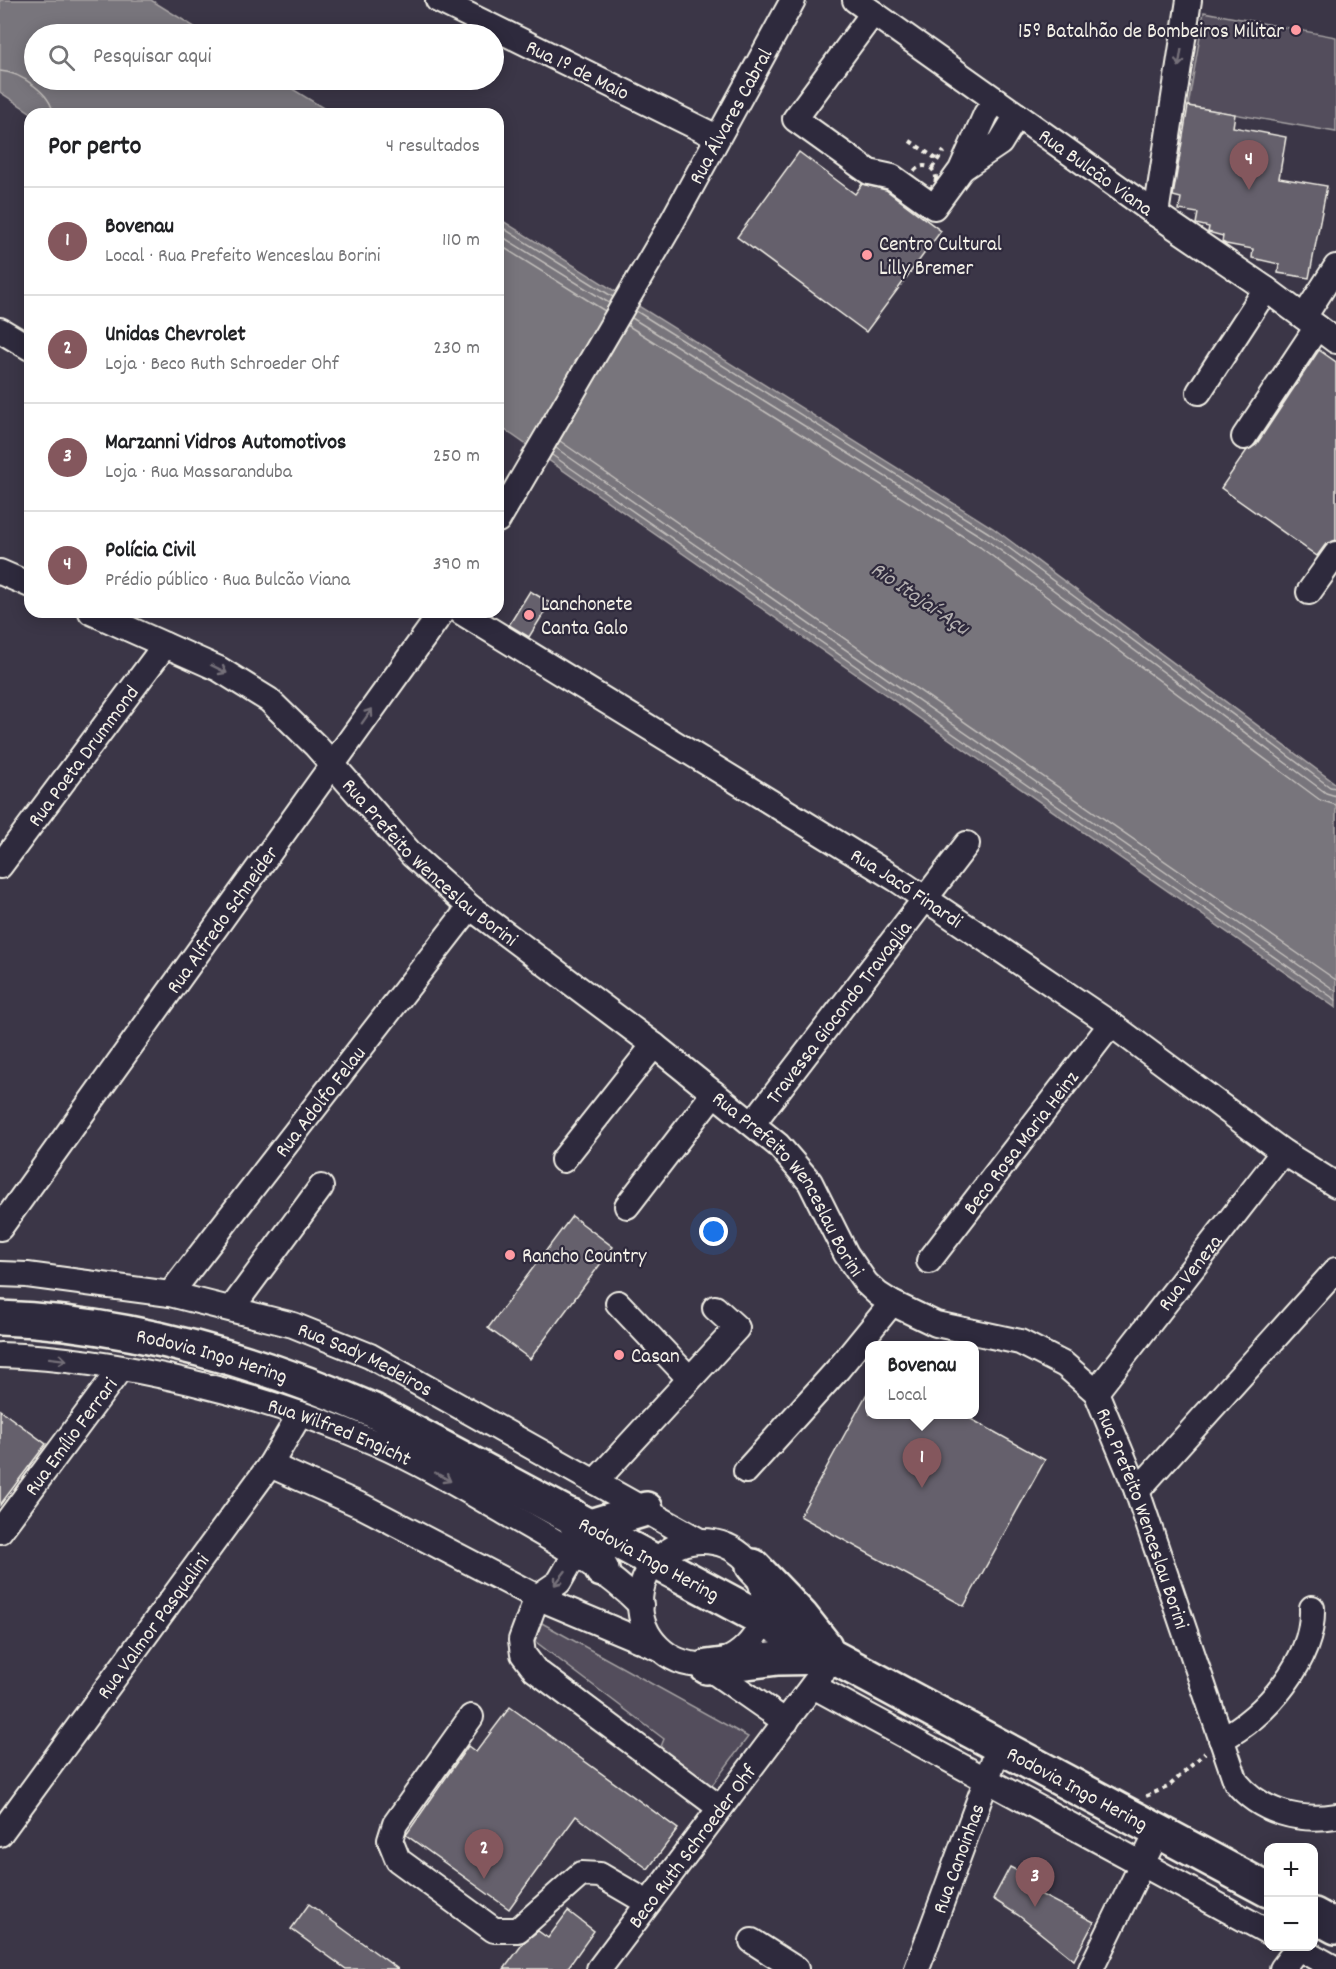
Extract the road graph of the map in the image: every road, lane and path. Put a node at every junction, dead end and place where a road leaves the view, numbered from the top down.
1 (438, 0) edge
2 (793, 0) edge
3 (1189, 0) edge
4 (864, 6) edge
5 (487, 24) edge
6 (504, 32) edge
7 (996, 100) junction
8 (1017, 115) junction
9 (717, 137) junction
10 (910, 141) dead end
11 (938, 160) dead end
12 (961, 170) junction
13 (1156, 214) junction
14 (1336, 267) edge
15 (1266, 289) junction
16 (1319, 329) edge
17 (0, 330) edge
18 (24, 344) edge
19 (1199, 392) dead end
20 (1244, 437) dead end
21 (504, 510) edge
22 (1336, 554) edge
23 (0, 572) edge
24 (24, 582) edge
25 (1309, 592) dead end
26 (104, 618) edge
27 (438, 618) edge
28 (471, 618) edge
29 (165, 645) junction
30 (333, 764) junction
31 (967, 844) dead end
32 (0, 866) edge
33 (925, 899) junction
34 (470, 907) junction
35 (1111, 1024) junction
36 (654, 1045) junction
37 (714, 1093) junction
38 (753, 1123) junction
39 (1283, 1152) junction
40 (563, 1160) dead end
41 (1336, 1185) edge
42 (321, 1187) dead end
43 (627, 1206) dead end
44 (0, 1228) edge
45 (929, 1261) dead end
46 (1336, 1270) edge
47 (0, 1274) edge
48 (170, 1294) junction
49 (618, 1303) dead end
50 (892, 1304) junction
51 (232, 1308) junction
52 (715, 1308) dead end
53 (0, 1318) edge
54 (0, 1355) edge
55 (120, 1369) junction
56 (689, 1378) junction
57 (1096, 1392) junction
58 (300, 1414) junction
59 (270, 1465) junction
60 (746, 1471) dead end
61 (595, 1482) junction
62 (1137, 1491) junction
63 (646, 1509) junction
64 (0, 1531) edge
65 (585, 1540) junction
66 (698, 1540) junction
67 (654, 1561) junction
68 (753, 1566) junction
69 (537, 1597) junction
70 (641, 1605) junction
71 (1312, 1608) dead end
72 (763, 1619) junction
73 (656, 1647) junction
74 (834, 1657) junction
75 (707, 1667) junction
76 (813, 1686) junction
77 (471, 1717) dead end
78 (786, 1722) junction
79 (1221, 1739) junction
80 (999, 1746) junction
81 (987, 1780) junction
82 (1145, 1797) dead end
83 (720, 1808) junction
84 (1336, 1816) edge
85 (1158, 1831) junction
86 (0, 1834) edge
87 (1142, 1864) junction
88 (1264, 1887) edge
89 (648, 1903) junction
90 (1264, 1929) edge
91 (752, 1941) dead end
92 (1294, 1951) edge
93 (1304, 1951) edge
94 (599, 1969) edge
95 (796, 1969) edge
96 (917, 1969) edge
97 (1091, 1969) edge
98 (1282, 1969) edge
99 (1336, 1969) edge

1 - 5 street, Rua 1º de Maio
2 - 9 street, Rua Álvares Cabral
3 -> 13 street
4 - 7 street, Rua Bulcão Viana
4 - 12 street
6 - 9 street, Rua 1º de Maio
7 - 8 street, Rua Bulcão Viana
7 - 12 street
8 - 12 street
8 - 13 street, Rua Bulcão Viana
9 - 21 street, Rua Álvares Cabral
10 - 11 path
13 - 15 street, Rua Bulcão Viana
14 - 16 street
15 - 16 street, Rua Bulcão Viana
15 - 19 street
16 - 20 street
17 - 18 street
22 - 25 street
23 - 24 street
26 - 29 street, Rua Prefeito Wenceslau Borini
30 -> 27 street, Rua Alfredo Schneider
28 - 33 street, Rua Jacó Finardi
29 -> 30 street, Rua Prefeito Wenceslau Borini
29 - 32 street, Rua Poeta Drummond
30 - 34 street, Rua Prefeito Wenceslau Borini
30 - 44 street, Rua Alfredo Schneider
31 - 33 street, Travessa Giocondo Travaglia
33 - 35 street, Rua Jacó Finardi
33 - 38 street, Travessa Giocondo Travaglia
34 - 36 street, Rua Prefeito Wenceslau Borini
34 - 48 street, Rua Adolfo Felau
35 - 39 street, Rua Jacó Finardi
35 - 45 street, Beco Rosa Maria Heinz
36 - 37 street, Rua Prefeito Wenceslau Borini
36 - 40 street
37 - 38 street, Rua Prefeito Wenceslau Borini
37 - 43 street
38 - 50 street, Rua Prefeito Wenceslau Borini
39 - 41 street, Rua Jacó Finardi
39 - 57 street, Rua Veneza
42 - 51 street
46 - 62 street
47 - 48 street, Rua Sady Medeiros
48 - 51 street, Rua Sady Medeiros
49 - 56 street
50 - 57 street, Rua Prefeito Wenceslau Borini
50 - 60 street
51 - 61 street, Rua Sady Medeiros
52 - 56 street
53 - 65 highway, Rodovia Ingo Hering
54 -> 55 street, Rua Wilfred Engicht
55 - 58 street, Rua Wilfred Engicht
55 - 64 street, Rua Emílio Ferrari
56 - 61 street
57 - 62 street, Rua Prefeito Wenceslau Borini
58 - 59 street, Rua Valmor Pasqualini
58 -> 65 street, Rua Wilfred Engicht
59 - 69 street
59 - 86 street, Rua Valmor Pasqualini
61 - 63 street, Rua Sady Medeiros
62 - 79 street, Rua Prefeito Wenceslau Borini
63 - 65 highway
63 - 66 street, Rua Sady Medeiros
65 - 67 highway, Rodovia Ingo Hering
65 -> 69 street
65 - 70 street, Rua Wilfred Engicht
66 - 67 street
66 - 68 street
67 - 70 street
67 - 72 highway, Rodovia Ingo Hering
68 - 72 street
68 - 74 highway
69 - 73 street
69 - 83 street
70 - 73 street
71 - 79 street
72 - 74 highway, Rodovia Ingo Hering
72 - 75 street
73 - 75 street
74 - 75 highway
74 - 76 street, Beco Ruth Schroeder Ohf
74 - 80 highway, Rodovia Ingo Hering
75 - 78 street
76 - 78 street, Beco Ruth Schroeder Ohf
76 - 81 street
77 - 89 street
78 - 83 street, Beco Ruth Schroeder Ohf
79 - 82 path
79 - 84 street, Rua Prefeito Wenceslau Borini
80 - 81 street, Rua Canoinhas
80 - 85 highway, Rodovia Ingo Hering
81 - 87 street
81 - 96 street, Rua Canoinhas
83 - 89 street, Beco Ruth Schroeder Ohf
85 - 87 street
85 - 88 highway, Rodovia Ingo Hering
87 - 90 street
87 - 97 street
89 - 94 street, Beco Ruth Schroeder Ohf
91 - 95 street
92 - 98 street
93 - 99 street

